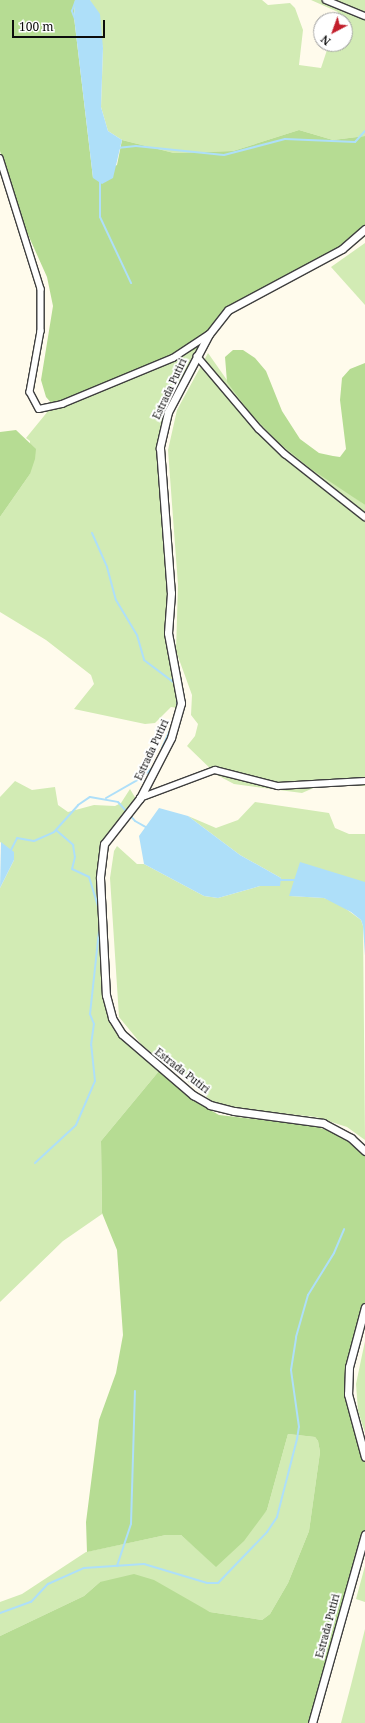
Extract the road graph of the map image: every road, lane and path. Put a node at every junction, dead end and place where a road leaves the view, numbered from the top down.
1 (326, 0) edge
2 (365, 16) edge
3 (0, 158) edge
4 (365, 229) edge
5 (209, 334) junction
6 (197, 356) junction
7 (365, 518) edge
8 (365, 781) edge
9 (140, 798) junction
10 (365, 1151) edge
11 (365, 1307) edge
12 (365, 1457) edge
13 (365, 1534) edge
14 (312, 1723) edge

1 - 2 street
3 - 5 street
4 - 5 street, Estrada Putiri
5 - 6 street, Estrada Putiri
6 - 7 street
6 - 9 street, Estrada Putiri
8 - 9 street
9 - 10 street, Estrada Putiri
11 - 12 street
13 - 14 street, Estrada Putiri

